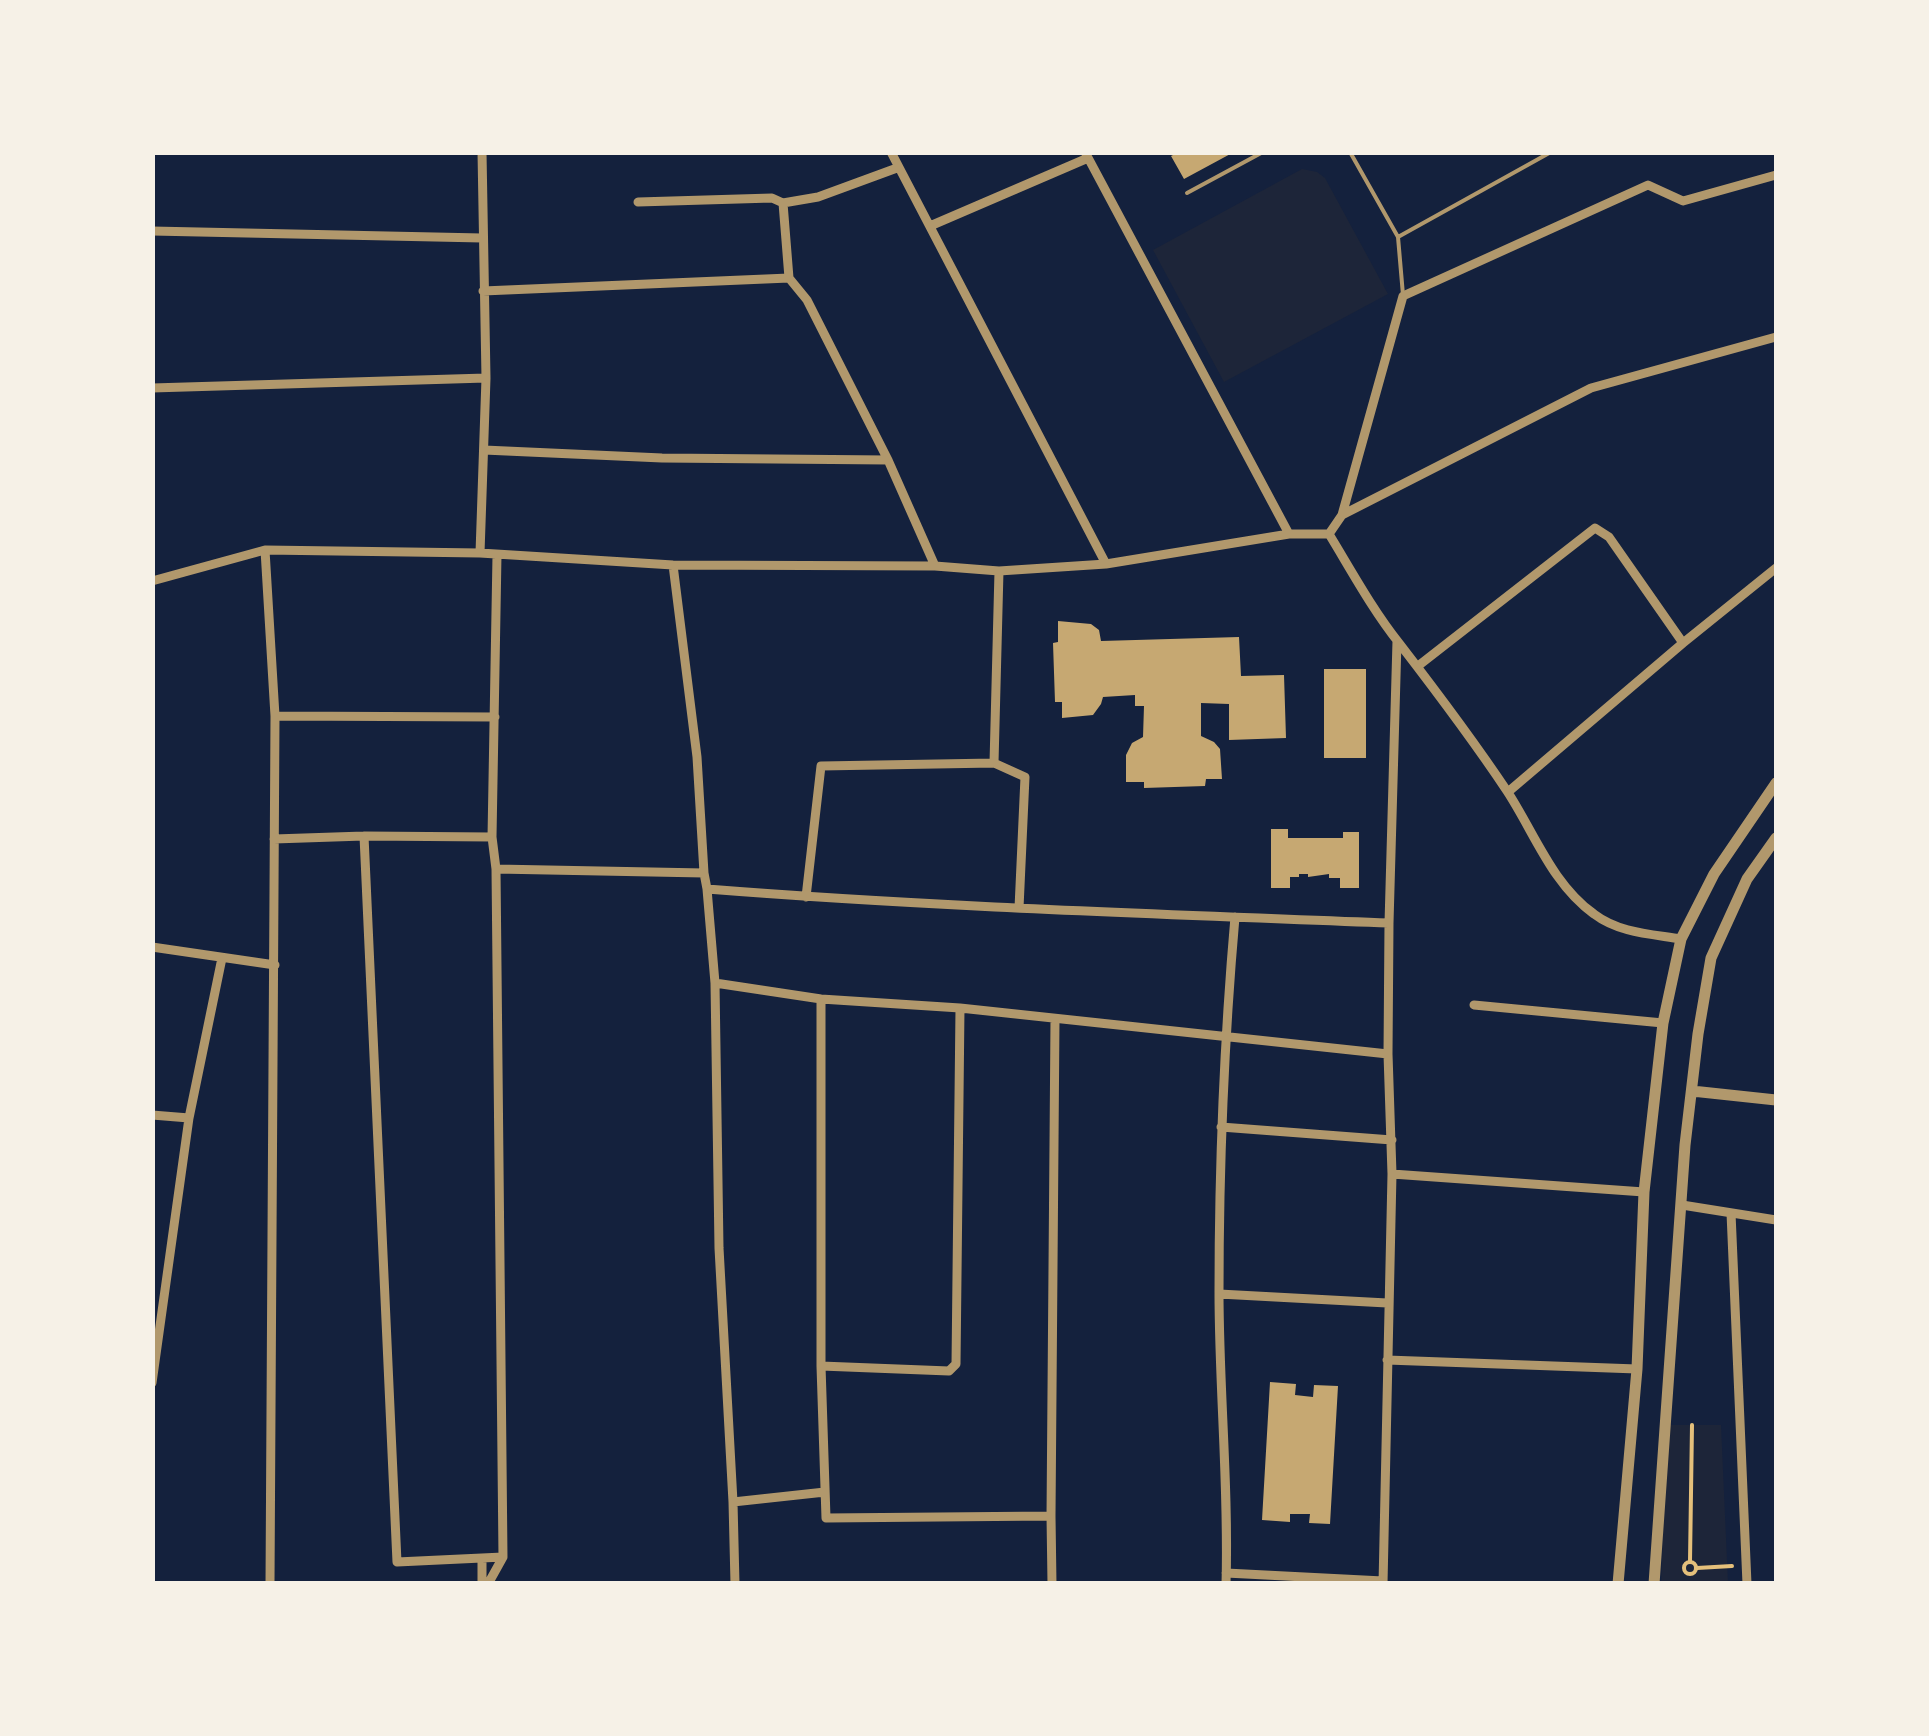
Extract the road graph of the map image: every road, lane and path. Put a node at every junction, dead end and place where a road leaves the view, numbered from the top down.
1 (482, 152) edge
2 (890, 152) edge
3 (1262, 152) edge
4 (1350, 152) edge
5 (1550, 152) edge
6 (1087, 155) edge
7 (897, 168) junction
8 (1776, 174) edge
9 (1187, 193) dead end
10 (638, 202) dead end
11 (783, 203) junction
12 (930, 226) junction
13 (152, 231) edge
14 (1398, 237) junction
15 (482, 238) junction
16 (789, 278) junction
17 (484, 292) junction
18 (1404, 296) junction
19 (1776, 336) edge
20 (486, 378) junction
21 (152, 388) edge
22 (484, 450) junction
23 (888, 460) junction
24 (1342, 515) junction
25 (1288, 534) junction
26 (1329, 534) junction
27 (265, 550) junction
28 (480, 553) junction
29 (497, 556) junction
30 (1106, 564) junction
31 (672, 565) junction
32 (935, 566) junction
33 (1776, 568) edge
34 (999, 570) junction
35 (152, 581) edge
36 (1397, 641) junction
37 (1683, 643) junction
38 (1418, 666) junction
39 (275, 716) junction
40 (495, 717) junction
41 (994, 763) junction
42 (1776, 783) edge
43 (1508, 792) junction
44 (364, 836) junction
45 (492, 837) junction
46 (274, 839) junction
47 (1776, 840) edge
48 (496, 869) junction
49 (704, 873) junction
50 (707, 889) junction
51 (806, 897) junction
52 (1019, 908) junction
53 (1235, 917) junction
54 (1389, 923) junction
55 (1681, 939) junction
56 (152, 947) edge
57 (222, 958) junction
58 (275, 965) junction
59 (714, 984) junction
60 (821, 998) junction
61 (1474, 1005) dead end
62 (960, 1008) junction
63 (1055, 1019) junction
64 (1663, 1023) junction
65 (1225, 1036) junction
66 (1388, 1054) junction
67 (1692, 1091) junction
68 (1776, 1100) edge
69 (152, 1115) edge
70 (189, 1118) junction
71 (1221, 1127) junction
72 (1392, 1140) junction
73 (1392, 1174) junction
74 (1644, 1192) junction
75 (1682, 1205) junction
76 (1732, 1212) junction
77 (1776, 1220) edge
78 (152, 1274) edge
79 (168, 1276) junction
80 (1219, 1294) junction
81 (1388, 1303) junction
82 (1386, 1360) junction
83 (821, 1366) junction
84 (1637, 1370) junction
85 (152, 1384) edge
86 (1692, 1425) dead end
87 (825, 1492) junction
88 (733, 1502) junction
89 (1050, 1516) junction
90 (503, 1557) junction
91 (482, 1558) junction
92 (1690, 1562) junction
93 (1746, 1566) junction
94 (1697, 1568) junction
95 (1690, 1574) junction
96 (1226, 1578) edge
97 (1383, 1582) edge
98 (270, 1584) edge
99 (485, 1584) edge
100 (735, 1584) edge
101 (1052, 1584) edge
102 (1618, 1584) edge
103 (1654, 1584) edge
104 (1691, 1584) edge
105 (1747, 1584) edge

1 - 15 street
2 - 7 street
3 - 9 lane
4 - 14 lane
5 - 14 lane
6 - 12 street
6 - 25 street
7 - 11 street
7 - 12 street
8 - 18 street
10 - 11 street
11 - 16 street
12 - 30 street
13 - 15 street
14 - 18 lane
15 - 17 street
16 - 17 street
16 - 23 street
17 - 20 street
18 - 24 street
19 - 24 street
20 - 21 street
20 - 22 street
22 - 23 street
22 - 28 street
23 - 32 street
24 - 26 street
25 - 26 street
25 - 30 street
26 - 36 street
27 - 28 street
27 - 35 street
27 - 39 street
28 - 29 street
29 - 31 street
29 - 40 street
30 - 34 street
31 - 32 street
31 - 49 street
32 - 34 street
33 - 37 street
34 - 41 street
36 - 38 street
36 - 54 street
37 - 38 street
37 - 43 street
38 - 43 street
39 - 40 street
39 - 46 street
40 - 45 street
41 - 51 street
41 - 52 street
42 - 55 street
43 - 55 street
44 - 45 street
44 - 46 street
44 - 91 street
45 - 48 street
46 - 58 street
47 - 67 street
48 - 49 street
48 - 90 street
49 - 50 street
50 - 51 street
50 - 59 street
51 - 52 street
52 - 53 street
53 - 54 street
53 - 65 street
54 - 66 street
55 - 64 street
56 - 57 street
57 - 58 street
57 - 70 street
58 - 98 street
59 - 60 street
59 - 88 street
60 - 62 street
60 - 83 street
61 - 64 street
62 - 63 street
62 - 83 street
63 - 65 street
63 - 89 street
64 - 74 street
65 - 66 street
65 - 71 street
66 - 72 street
67 - 68 street
67 - 75 street
69 - 70 street
70 - 79 street
71 - 72 street
71 - 80 street
72 - 73 street
73 - 74 street
73 - 81 street
74 - 84 street
75 - 76 street
75 - 103 street
76 - 77 street
76 - 93 street
78 - 79 street
79 - 85 street
80 - 81 street
80 - 96 street
81 - 82 street
82 - 84 street
82 - 97 street
83 - 87 street
84 - 102 street
86 - 92 path
87 - 88 street
87 - 89 street
88 - 100 street
89 - 101 street
90 - 91 street
90 - 99 street
91 - 99 street
92 - 94 path
92 - 95 path
93 - 94 path
93 - 105 street
94 - 95 path
95 - 104 path
96 - 97 street

